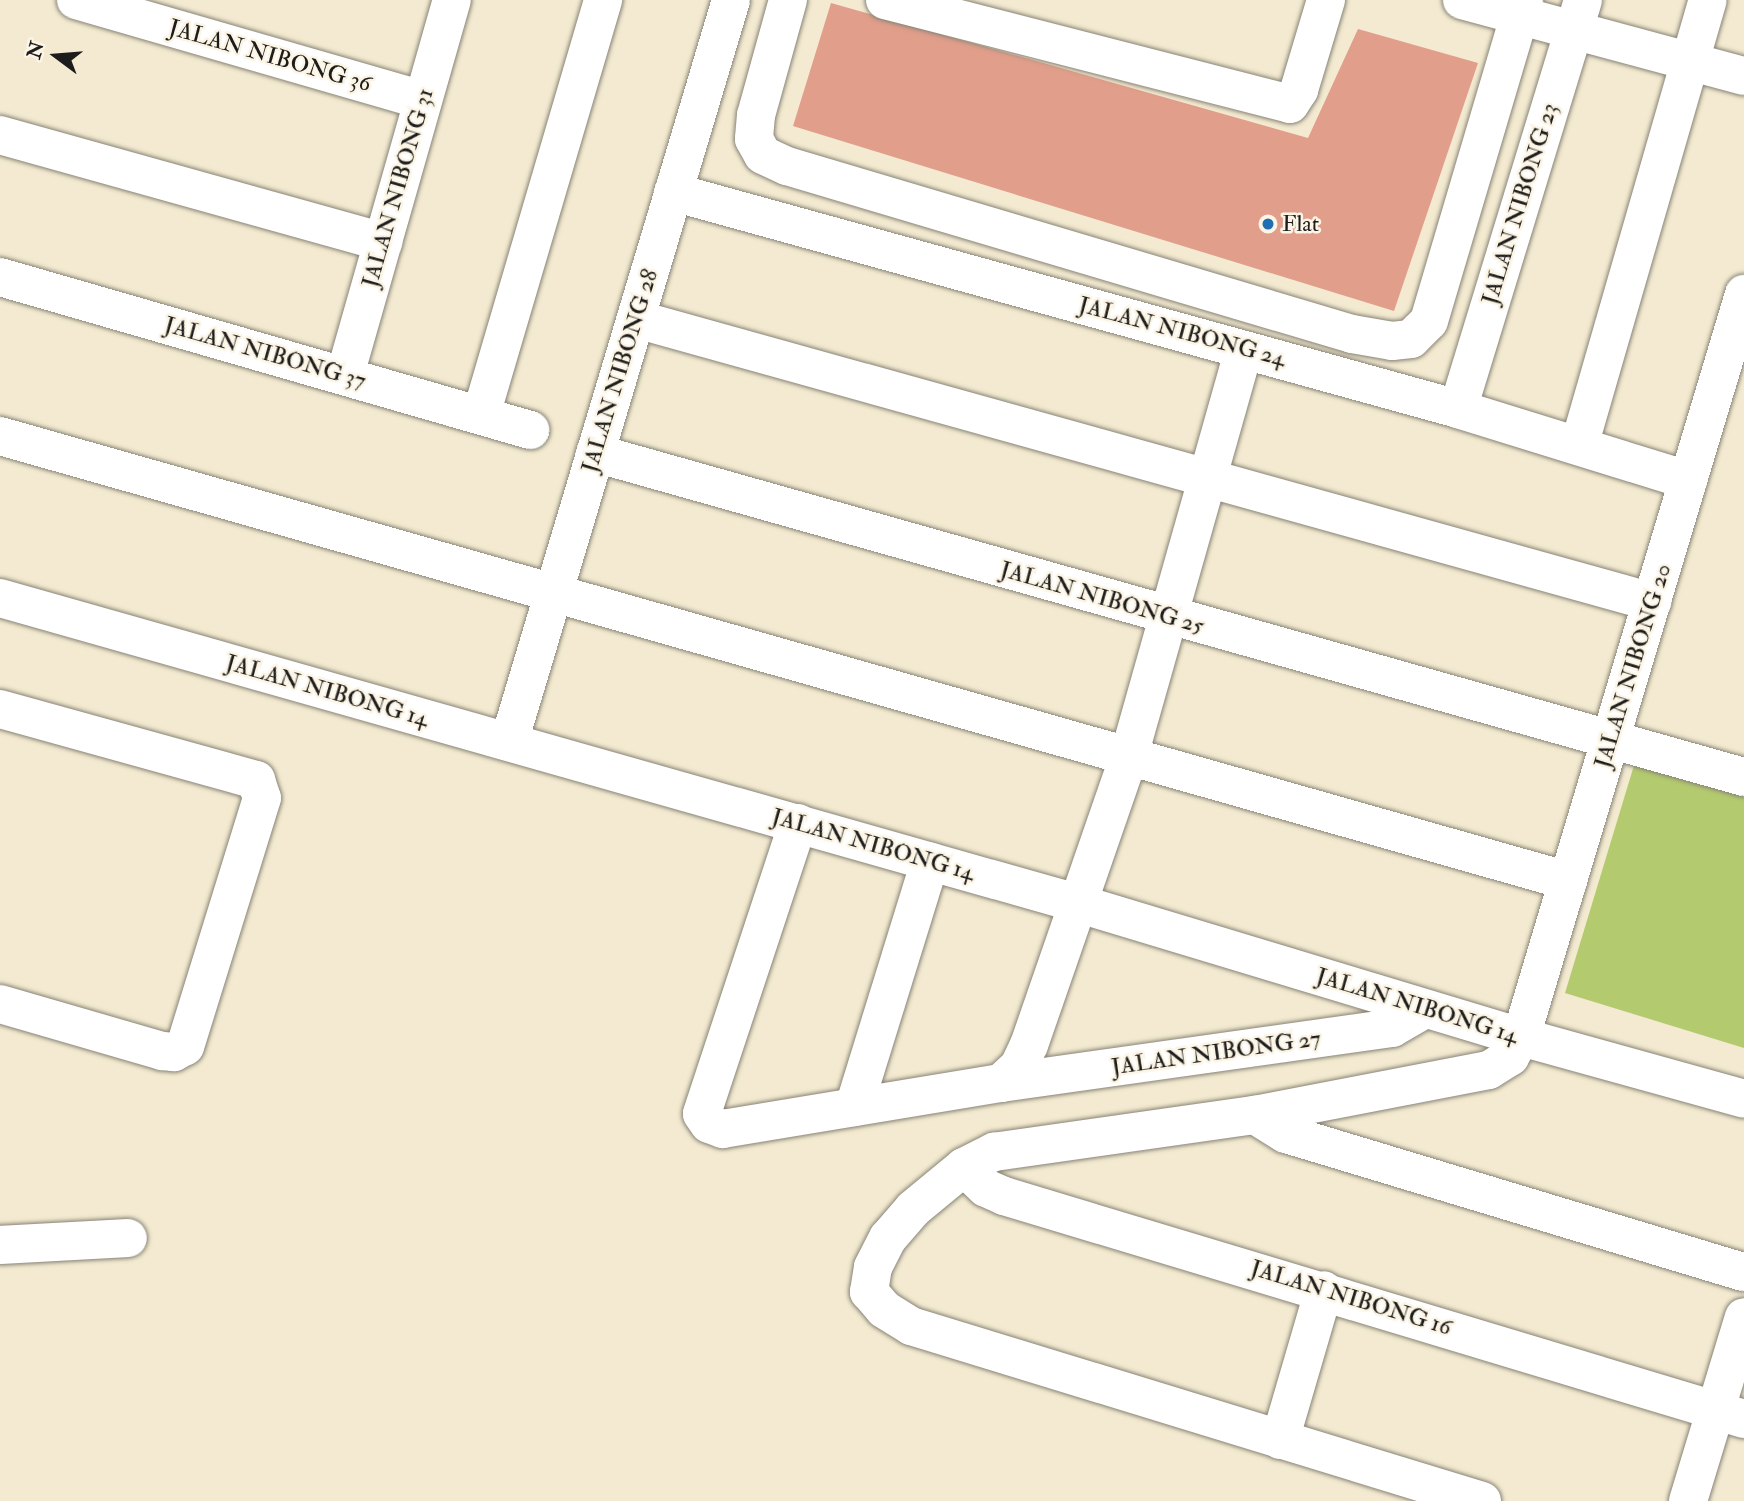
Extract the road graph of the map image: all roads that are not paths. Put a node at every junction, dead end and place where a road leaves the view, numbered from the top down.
1 (76, 0) edge
2 (452, 0) edge
3 (603, 0) edge
4 (731, 0) edge
5 (788, 0) edge
6 (884, 0) edge
7 (1326, 0) edge
8 (1462, 0) edge
9 (1709, 0) edge
10 (1521, 7) edge
11 (978, 12) edge
12 (1579, 13) edge
13 (1690, 60) junction
14 (1744, 76) edge
15 (423, 100) junction
16 (0, 135) edge
17 (673, 192) junction
18 (383, 242) junction
19 (0, 277) edge
20 (1744, 294) edge
21 (636, 319) junction
22 (1244, 350) junction
23 (345, 376) junction
24 (1458, 409) junction
25 (481, 415) junction
26 (530, 430) dead end
27 (0, 436) edge
28 (1579, 446) junction
29 (595, 453) junction
30 (1688, 480) junction
31 (1208, 481) junction
32 (553, 594) junction
33 (0, 598) edge
34 (1652, 602) junction
35 (1167, 617) junction
36 (0, 709) edge
37 (1611, 738) junction
38 (509, 742) junction
39 (1128, 759) junction
40 (1744, 777) edge
41 (798, 824) junction
42 (930, 861) junction
43 (1568, 881) junction
44 (1080, 904) junction
45 (0, 1004) edge
46 (1425, 1009) junction
47 (1521, 1037) junction
48 (1001, 1083) junction
49 (1744, 1099) edge
50 (854, 1107) junction
51 (1255, 1115) junction
52 (964, 1167) junction
53 (128, 1238) dead end
54 (0, 1245) edge
55 (1744, 1272) edge
56 (1324, 1290) junction
57 (1744, 1317) edge
58 (1730, 1415) edge
59 (1280, 1440) junction
60 (1482, 1501) edge
61 (1688, 1501) edge

1 - 15 street, JALAN NIBONG 36
2 - 15 street, JALAN NIBONG 31
3 - 25 street
4 - 17 street, JALAN NIBONG 28
5 - 10 street
6 - 11 street
7 - 11 street
8 - 10 street
9 - 13 street
10 - 12 street
12 - 13 street
12 - 24 street, JALAN NIBONG 23
13 - 14 street
13 - 28 street
15 - 18 street, JALAN NIBONG 31
16 - 18 street
17 - 21 street, JALAN NIBONG 28
17 - 22 street, JALAN NIBONG 24
18 - 23 street, JALAN NIBONG 31
19 - 23 street, JALAN NIBONG 37
20 - 30 street, JALAN NIBONG 20
21 - 29 street, JALAN NIBONG 28
21 - 31 street
22 - 24 street, JALAN NIBONG 24
22 - 31 street
23 - 25 street, JALAN NIBONG 37
24 - 28 street, JALAN NIBONG 24
25 - 26 street, JALAN NIBONG 37
27 - 32 street
28 - 30 street, JALAN NIBONG 24
29 - 32 street, JALAN NIBONG 28
29 - 35 street, JALAN NIBONG 25
30 - 34 street, JALAN NIBONG 20
31 - 34 street
31 - 35 street
32 - 38 street, JALAN NIBONG 28
32 - 39 street
33 - 38 street, JALAN NIBONG 14
34 - 37 street, JALAN NIBONG 20
35 - 37 street, JALAN NIBONG 25
35 - 39 street
36 - 45 street
37 - 40 street, JALAN NIBONG 25
37 - 43 street, JALAN NIBONG 20
38 - 41 street, JALAN NIBONG 14
39 - 43 street
39 - 44 street
41 - 42 street, JALAN NIBONG 14
41 - 50 street, JALAN NIBONG 27
42 - 44 street, JALAN NIBONG 14
42 - 50 street
43 - 47 street, JALAN NIBONG 20
44 - 46 street, JALAN NIBONG 14
44 - 48 street
46 - 47 street, JALAN NIBONG 14
46 - 48 street, JALAN NIBONG 27
47 - 49 street, JALAN NIBONG 14
47 - 51 street
48 - 50 street, JALAN NIBONG 27
51 - 52 street
51 - 55 street
52 - 56 street, JALAN NIBONG 16
52 - 59 street
53 - 54 street
56 - 58 street, JALAN NIBONG 16
56 - 59 street
57 - 58 street
58 - 61 street
59 - 60 street

